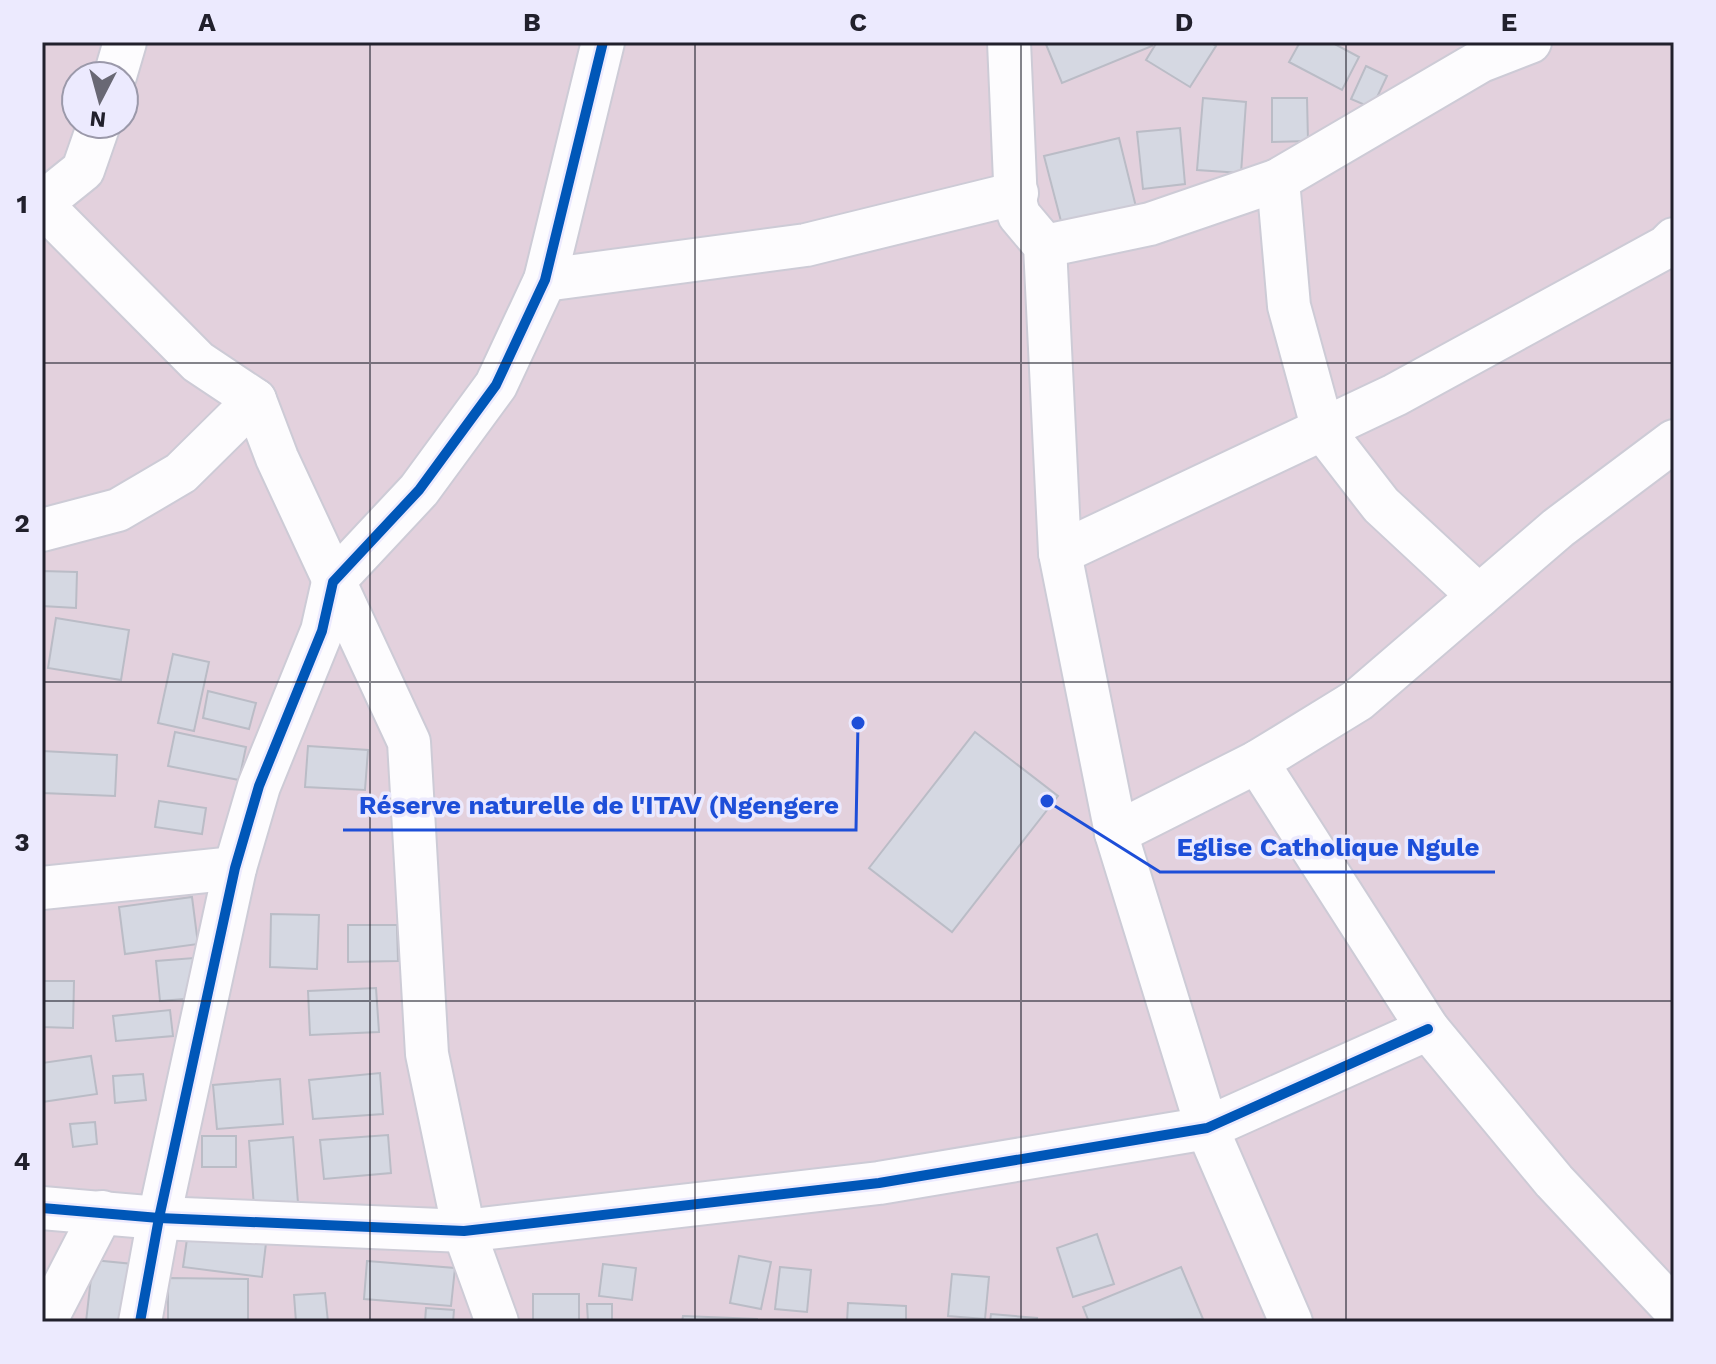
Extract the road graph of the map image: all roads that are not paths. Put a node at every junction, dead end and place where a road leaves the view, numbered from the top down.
1 (603, 42) edge
2 (1009, 42) edge
3 (1530, 42) edge
4 (93, 140) edge
5 (1278, 180) junction
6 (1017, 193) junction
7 (42, 204) edge
8 (1674, 239) edge
9 (1045, 246) junction
10 (545, 280) junction
11 (255, 400) junction
12 (1323, 430) junction
13 (1674, 441) edge
14 (42, 530) edge
15 (1060, 553) junction
16 (333, 582) junction
17 (1479, 596) junction
18 (1257, 762) junction
19 (1116, 833) junction
20 (235, 868) junction
21 (42, 888) edge
22 (1428, 1029) junction
23 (1207, 1128) junction
24 (42, 1208) edge
25 (102, 1212) junction
26 (159, 1218) junction
27 (464, 1231) junction
28 (1674, 1309) edge
29 (45, 1322) edge
30 (140, 1322) edge
31 (497, 1322) edge
32 (1291, 1322) edge

1 - 10 street
2 - 6 street
3 - 5 street
4 - 7 street
5 - 9 street
5 - 12 street
6 - 9 street
6 - 10 street
7 - 11 street
8 - 12 street
9 - 15 street
10 - 16 street
11 - 14 street
11 - 16 street
12 - 15 street
12 - 17 street
13 - 17 street
15 - 19 street
16 - 20 street
16 - 27 street
17 - 18 street
18 - 19 street
18 - 22 street
19 - 23 street
20 - 21 street
20 - 26 street
22 - 23 street
22 - 28 street
23 - 27 street
23 - 32 street
24 - 25 street
25 - 26 street
25 - 29 street
26 - 27 street
26 - 30 street
27 - 31 street

